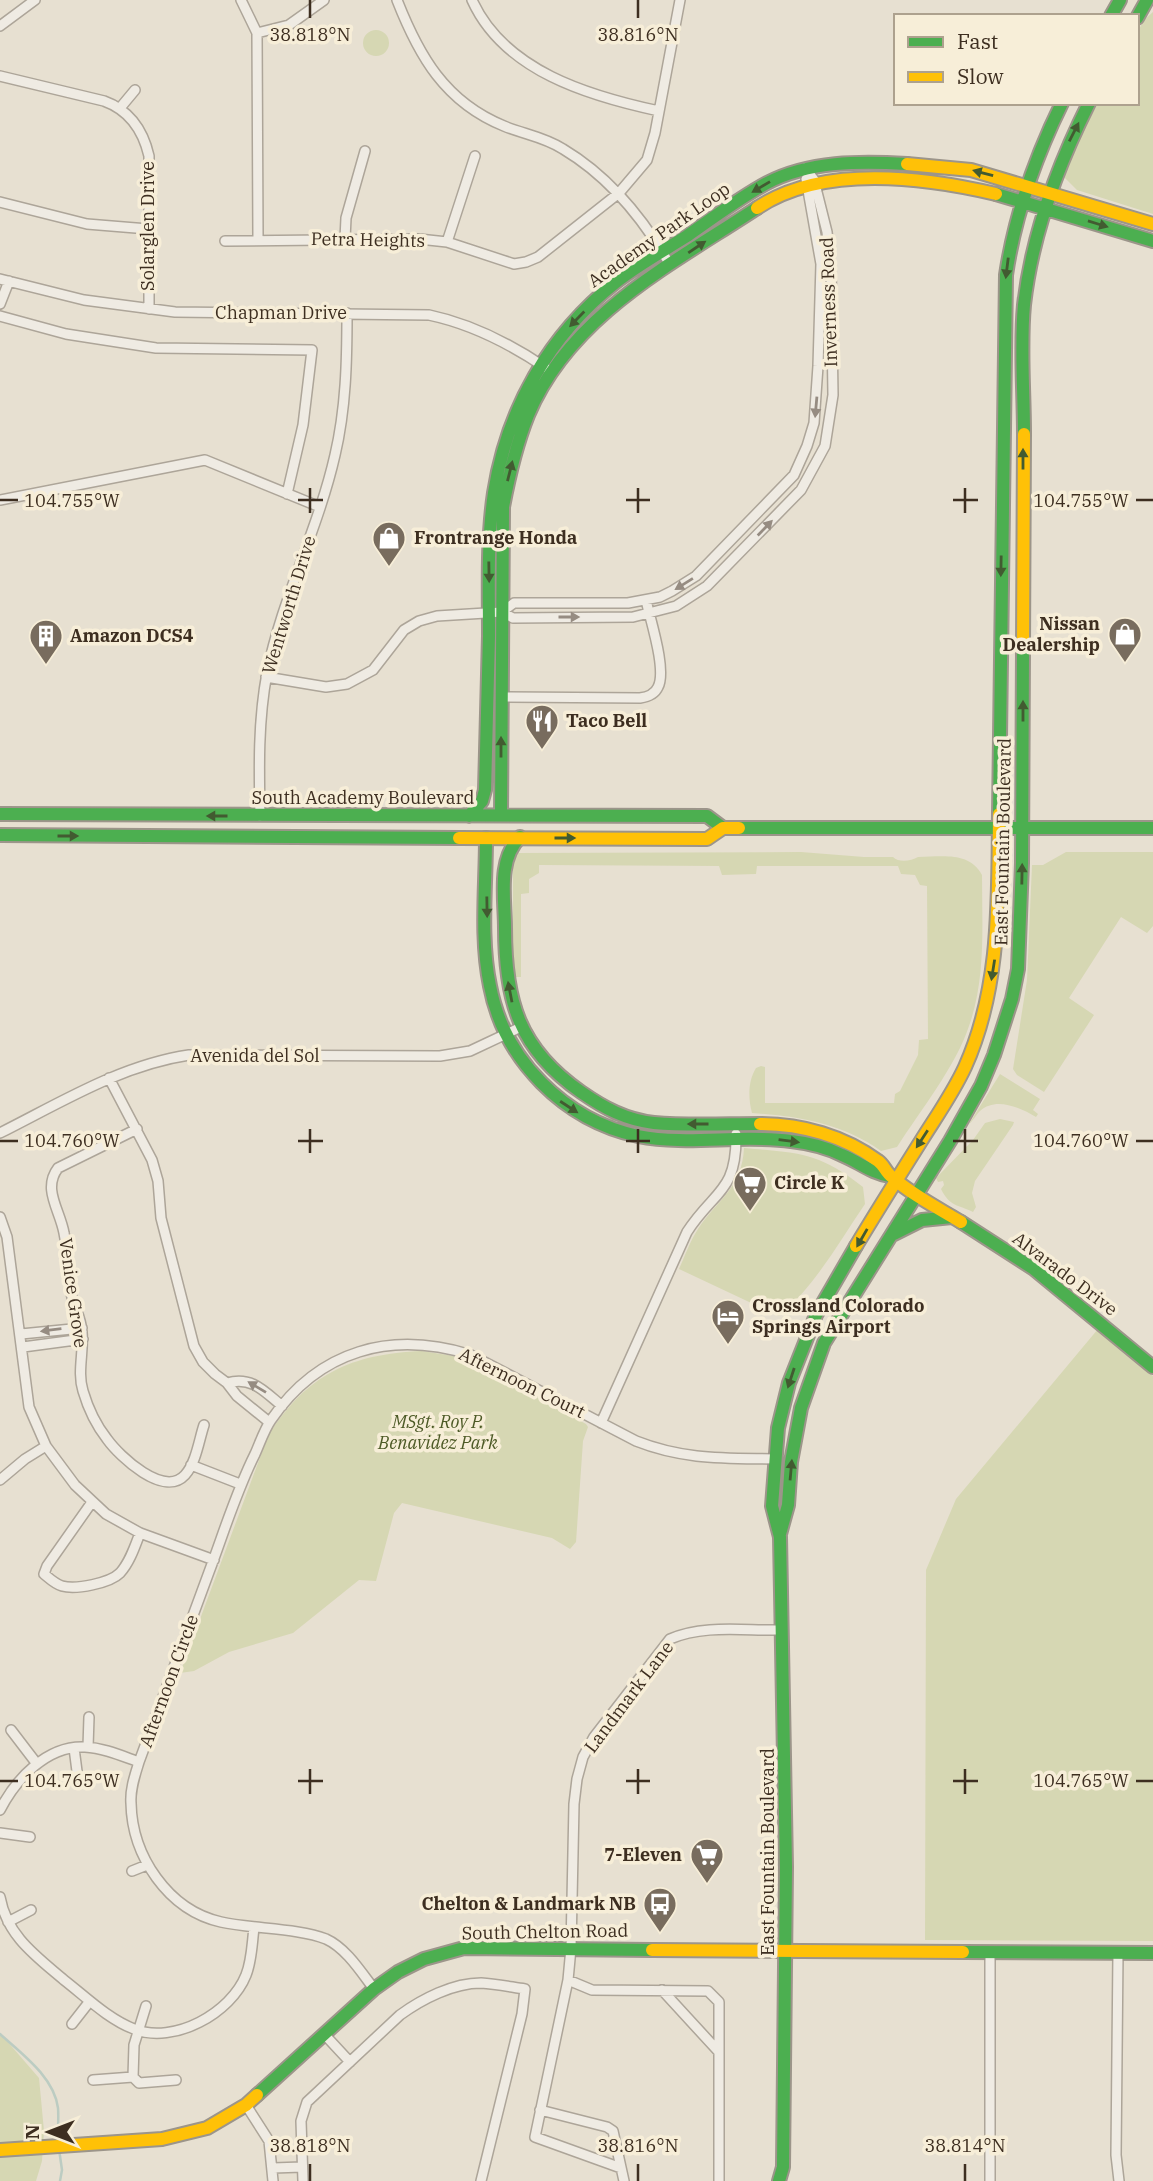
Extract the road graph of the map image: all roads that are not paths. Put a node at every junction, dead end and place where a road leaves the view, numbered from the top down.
1 (35, 0) edge
2 (241, 0) edge
3 (324, 0) edge
4 (397, 0) edge
5 (472, 0) edge
6 (680, 0) edge
7 (0, 26) edge
8 (257, 33) junction
9 (0, 76) edge
10 (135, 90) dead end
11 (1061, 105) edge
12 (1088, 105) edge
13 (120, 108) junction
14 (659, 111) junction
15 (365, 151) dead end
16 (475, 156) dead end
17 (805, 169) junction
18 (810, 182) junction
19 (1026, 185) junction
20 (1049, 191) junction
21 (619, 193) junction
22 (1021, 201) junction
23 (0, 202) edge
24 (1044, 207) junction
25 (1153, 224) edge
26 (148, 229) junction
27 (258, 239) junction
28 (345, 239) junction
29 (225, 241) dead end
30 (1153, 241) edge
31 (447, 242) junction
32 (662, 251) junction
33 (670, 265) junction
34 (5, 280) edge
35 (0, 304) edge
36 (149, 309) junction
37 (347, 313) junction
38 (0, 316) edge
39 (539, 364) junction
40 (552, 372) junction
41 (287, 494) junction
42 (0, 500) edge
43 (320, 507) junction
44 (646, 600) junction
45 (496, 613) junction
46 (649, 614) junction
47 (267, 677) junction
48 (502, 697) junction
49 (0, 814) edge
50 (501, 815) junction
51 (260, 816) junction
52 (469, 816) junction
53 (639, 816) junction
54 (723, 828) junction
55 (998, 828) junction
56 (1022, 828) junction
57 (1153, 828) edge
58 (0, 835) edge
59 (287, 837) junction
60 (520, 837) junction
61 (486, 838) junction
62 (521, 1027) junction
63 (505, 1034) junction
64 (109, 1078) junction
65 (736, 1124) junction
66 (137, 1129) junction
67 (0, 1133) edge
68 (736, 1139) junction
69 (893, 1178) junction
70 (917, 1194) junction
71 (0, 1217) edge
72 (952, 1217) junction
73 (889, 1238) junction
74 (82, 1328) junction
75 (21, 1334) junction
76 (83, 1339) junction
77 (23, 1347) junction
78 (1153, 1367) edge
79 (227, 1383) junction
80 (282, 1406) junction
81 (269, 1422) junction
82 (601, 1423) junction
83 (204, 1425) dead end
84 (46, 1446) junction
85 (775, 1458) junction
86 (191, 1465) junction
87 (0, 1480) edge
88 (240, 1484) junction
89 (92, 1502) junction
90 (140, 1533) junction
91 (780, 1537) junction
92 (214, 1560) junction
93 (782, 1630) junction
94 (89, 1717) dead end
95 (11, 1730) dead end
96 (88, 1747) junction
97 (74, 1748) junction
98 (139, 1762) junction
99 (37, 1764) junction
100 (78, 1779) dead end
101 (0, 1810) edge
102 (0, 1833) edge
103 (30, 1837) dead end
104 (147, 1865) junction
105 (132, 1871) dead end
106 (0, 1897) edge
107 (31, 1910) dead end
108 (8, 1922) junction
109 (254, 1928) junction
110 (571, 1948) junction
111 (786, 1952) junction
112 (990, 1952) junction
113 (1118, 1953) junction
114 (1153, 1953) edge
115 (569, 1980) junction
116 (374, 1989) junction
117 (662, 1990) junction
118 (90, 2001) junction
119 (146, 2006) dead end
120 (72, 2024) dead end
121 (138, 2031) junction
122 (324, 2034) junction
123 (718, 2050) junction
124 (350, 2062) junction
125 (133, 2077) junction
126 (93, 2080) dead end
127 (176, 2080) dead end
128 (246, 2105) junction
129 (540, 2110) junction
130 (0, 2150) edge
131 (302, 2166) junction
132 (783, 2167) junction
133 (273, 2168) junction
134 (621, 2168) junction
135 (273, 2181) edge
136 (303, 2181) edge
137 (481, 2181) edge
138 (624, 2181) edge
139 (719, 2181) edge
140 (779, 2181) edge
141 (788, 2181) edge
142 (990, 2181) edge
143 (1119, 2181) edge

1 - 7 street
2 - 8 street
3 - 8 street
4 - 21 street
5 - 14 street
6 - 14 street
8 - 27 street
9 - 13 street
10 - 13 street
11 - 19 main road, East Fountain Boulevard
20 -> 12 main road, East Fountain Boulevard
13 - 26 street, Solarglen Drive
14 - 21 street
15 - 28 street
16 - 31 street
17 - 18 street, Inverness Road
19 -> 17 main road, Academy Park Loop
17 -> 32 main road, Academy Park Loop
18 - 22 main road, Academy Park Loop
33 -> 18 main road, Academy Park Loop
18 -> 44 street, Inverness Road
46 -> 18 street, Inverness Road
19 - 20 main road, Academy Park Loop
19 - 22 main road, East Fountain Boulevard
20 - 24 main road, East Fountain Boulevard
20 - 25 main road, Academy Park Loop
21 - 31 street, Petra Heights
21 - 32 street
22 - 24 main road, Academy Park Loop
22 -> 55 main road, East Fountain Boulevard
23 - 26 street
24 -> 30 main road, Academy Park Loop
56 -> 24 main road, East Fountain Boulevard
26 - 36 street, Solarglen Drive
27 - 28 street, Petra Heights
27 - 29 street, Petra Heights
28 - 31 street, Petra Heights
32 - 33 street
32 -> 39 main road, Academy Park Loop
33 - 40 main road, Academy Park Loop
34 - 35 street
34 - 36 street, Chapman Drive
36 - 37 street, Chapman Drive
37 - 39 street, Chapman Drive
37 - 43 street, Wentworth Drive
38 - 41 street
39 - 40 street, Chapman Drive
39 -> 45 main road, Academy Park Loop
45 -> 40 main road, Academy Park Loop
41 - 42 street
41 - 43 street
43 - 47 street, Wentworth Drive
44 - 45 street, Inverness Road
44 - 46 street
45 -> 46 street, Inverness Road
45 - 47 street
45 - 48 main road, Academy Park Loop
45 - 52 main road, Academy Park Loop
46 - 48 street
47 - 51 street, Wentworth Drive
50 -> 48 main road, Academy Park Loop
51 -> 49 main road, South Academy Boulevard
50 - 52 main road, South Academy Boulevard
50 - 53 main road, South Academy Boulevard
50 - 59 main road
51 - 52 main road, South Academy Boulevard
53 - 54 main road, South Academy Boulevard
53 - 61 main road
54 - 55 main road, South Academy Boulevard
60 -> 54 main road, South Academy Boulevard
55 - 56 main road, South Academy Boulevard
55 -> 69 main road, East Fountain Boulevard
56 - 57 main road, South Academy Boulevard
70 -> 56 main road, East Fountain Boulevard
58 -> 59 main road, South Academy Boulevard
59 - 61 main road, South Academy Boulevard
60 - 61 main road, South Academy Boulevard
62 -> 60 main road
61 -> 63 main road
62 - 63 street, Avenida del Sol
65 -> 62 main road
63 - 64 street, Avenida del Sol
63 -> 68 main road
64 - 66 street
64 - 67 street, Avenida del Sol
65 - 68 street
65 - 69 main road
66 - 74 street, Venice Grove
66 - 79 street
68 -> 69 main road
68 - 82 street
69 - 70 main road
69 -> 85 main road, East Fountain Boulevard
70 - 72 main road, Alvarado Drive
70 - 73 main road, East Fountain Boulevard
71 - 75 street
72 - 73 main road
72 - 78 main road, Alvarado Drive
91 -> 73 main road, East Fountain Boulevard
74 -> 75 street
74 - 76 street, Venice Grove
75 - 77 street
76 - 77 street
76 - 86 street, Venice Grove
77 - 84 street
80 -> 79 street
79 - 81 street
80 - 81 street, Afternoon Court
80 - 82 street, Afternoon Court
81 - 88 street, Afternoon Court
82 - 85 street, Afternoon Court
83 - 86 street
84 - 87 street
84 - 89 street
85 - 91 main road, East Fountain Boulevard
86 - 88 street
88 - 92 street, Afternoon Court
89 - 90 street
89 - 90 street
90 - 92 street
91 - 93 main road, East Fountain Boulevard
92 - 98 street, Afternoon Circle
93 - 110 street, Landmark Lane
93 - 111 main road, East Fountain Boulevard
94 - 96 street
95 - 99 street
96 - 97 street
96 - 98 street
97 - 99 street
97 - 100 street
98 - 104 street, Afternoon Circle
99 - 101 street
102 - 103 street
104 - 105 street
104 - 109 street, Afternoon Circle
106 - 108 street
107 - 108 street
108 - 118 street
109 - 116 street, Afternoon Circle
109 - 121 street
110 - 111 main road, South Chelton Road
110 - 115 street, Landmark Lane
110 - 116 main road, South Chelton Road
111 - 112 main road, South Chelton Road
111 - 132 main road, East Fountain Boulevard
112 - 113 main road, South Chelton Road
112 - 142 street
113 - 114 main road, South Chelton Road
113 - 143 street
115 - 117 street
115 - 129 street, Landmark Lane
116 - 122 main road, South Chelton Road
117 - 123 street
117 - 123 street
118 - 120 street
118 - 121 street
119 - 121 street
121 - 125 street
122 - 124 street
122 - 128 main road, South Chelton Road
123 - 139 street
124 - 131 street
124 - 137 street
125 - 126 street
125 - 127 street
128 - 130 main road, South Chelton Road
128 - 133 street
129 - 134 street
129 - 134 street, Landmark Lane
131 - 133 street
131 - 136 street
132 - 140 main road, East Fountain Boulevard
132 - 141 main road, East Fountain Boulevard
133 - 135 street
134 - 138 street

